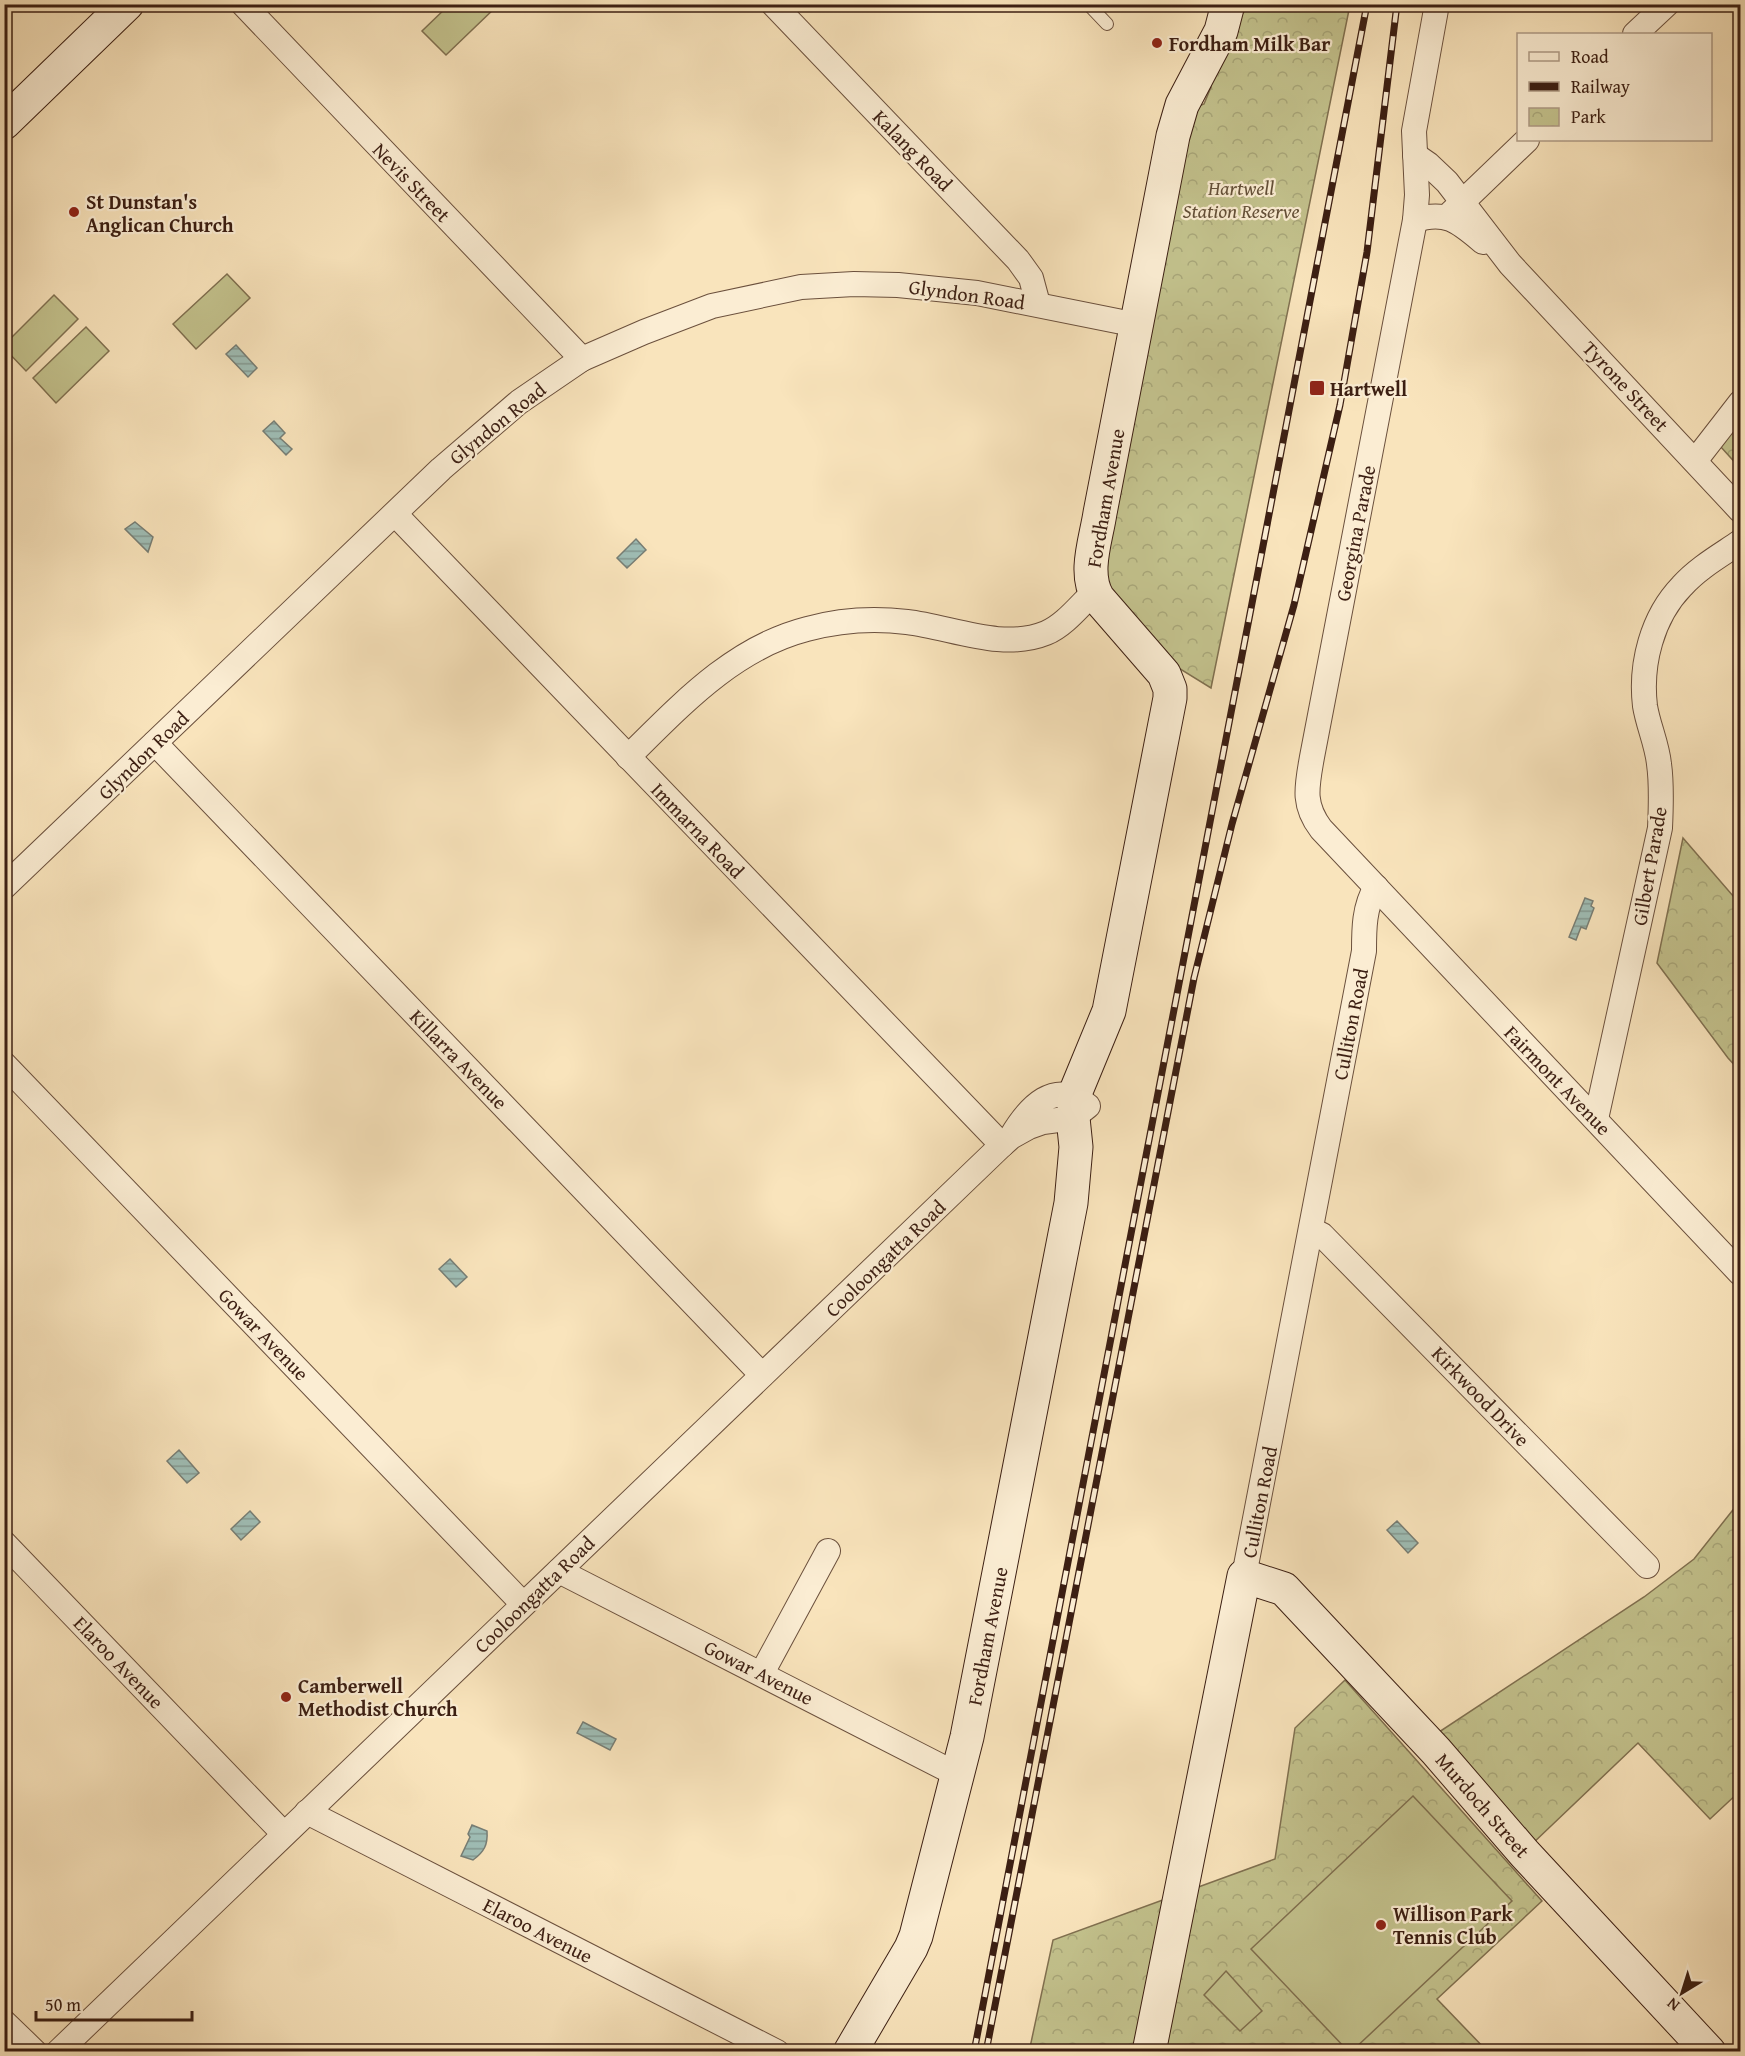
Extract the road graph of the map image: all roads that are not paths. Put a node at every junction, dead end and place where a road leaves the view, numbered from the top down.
1 (127, 4) edge
2 (243, 4) edge
3 (773, 4) edge
4 (1088, 4) edge
5 (1228, 4) edge
6 (1437, 4) edge
7 (1666, 4) edge
8 (1107, 24) dead end
9 (1636, 33) edge
10 (4, 123) edge
11 (1526, 141) edge
12 (1415, 154) junction
13 (1455, 209) junction
14 (1415, 220) junction
15 (1038, 304) junction
16 (1137, 325) junction
17 (582, 359) junction
18 (1740, 403) edge
19 (1695, 461) junction
20 (1740, 510) edge
21 (395, 514) junction
22 (1740, 542) edge
23 (1094, 592) junction
24 (155, 743) junction
25 (628, 757) junction
26 (4, 887) edge
27 (1383, 895) junction
28 (4, 1064) edge
29 (1079, 1107) junction
30 (1596, 1119) junction
31 (1006, 1141) junction
32 (1312, 1230) junction
33 (1740, 1273) edge
34 (762, 1376) junction
35 (4, 1543) edge
36 (828, 1551) dead end
37 (1647, 1566) dead end
38 (559, 1571) junction
39 (1244, 1576) junction
40 (523, 1604) junction
41 (762, 1673) junction
42 (958, 1775) junction
43 (307, 1812) junction
44 (284, 1834) junction
45 (4, 2022) edge
46 (773, 2050) edge
47 (35, 2052) edge
48 (58, 2052) edge
49 (850, 2052) edge
50 (1149, 2052) edge
51 (1709, 2052) edge

1 - 10 street
2 - 17 street, Nevis Street
3 - 15 street, Kalang Road
4 - 8 lane
5 - 16 street, Fordham Avenue
6 - 12 street, Georgina Parade
7 - 9 street
11 - 13 street
12 - 13 street, Tyrone Street
12 - 14 street, Georgina Parade
13 - 14 street
13 - 19 street, Tyrone Street
14 - 27 street, Georgina Parade
15 - 16 street, Glyndon Road
15 - 17 street, Glyndon Road
16 - 23 street, Fordham Avenue
17 - 21 street, Glyndon Road
18 - 19 street
19 - 20 street, Tyrone Street
21 - 24 street, Glyndon Road
21 - 25 street, Immarna Road
22 - 30 street, Gilbert Parade
23 - 25 street
23 - 29 street, Fordham Avenue
24 - 26 street, Glyndon Road
24 - 34 street, Killarra Avenue
25 - 31 street, Immarna Road
27 - 30 street, Fairmont Avenue
27 - 32 street, Culliton Road
28 - 40 street, Gowar Avenue
29 - 31 street, Cooloongatta Road
29 - 42 street, Fordham Avenue
30 - 33 street, Fairmont Avenue
31 - 34 street, Cooloongatta Road
32 - 37 street, Kirkwood Drive
32 - 39 street, Culliton Road
34 - 38 street, Cooloongatta Road
35 - 44 street, Elaroo Avenue
36 - 41 street
38 - 40 street, Cooloongatta Road
38 - 41 street, Gowar Avenue
39 - 50 street, Culliton Road
39 - 51 street, Murdoch Street
40 - 43 street, Cooloongatta Road
41 - 42 street, Gowar Avenue
42 - 49 street, Fordham Avenue
43 - 44 street, Cooloongatta Road
43 - 46 street, Elaroo Avenue
44 - 48 street, Cooloongatta Road
45 - 47 street

